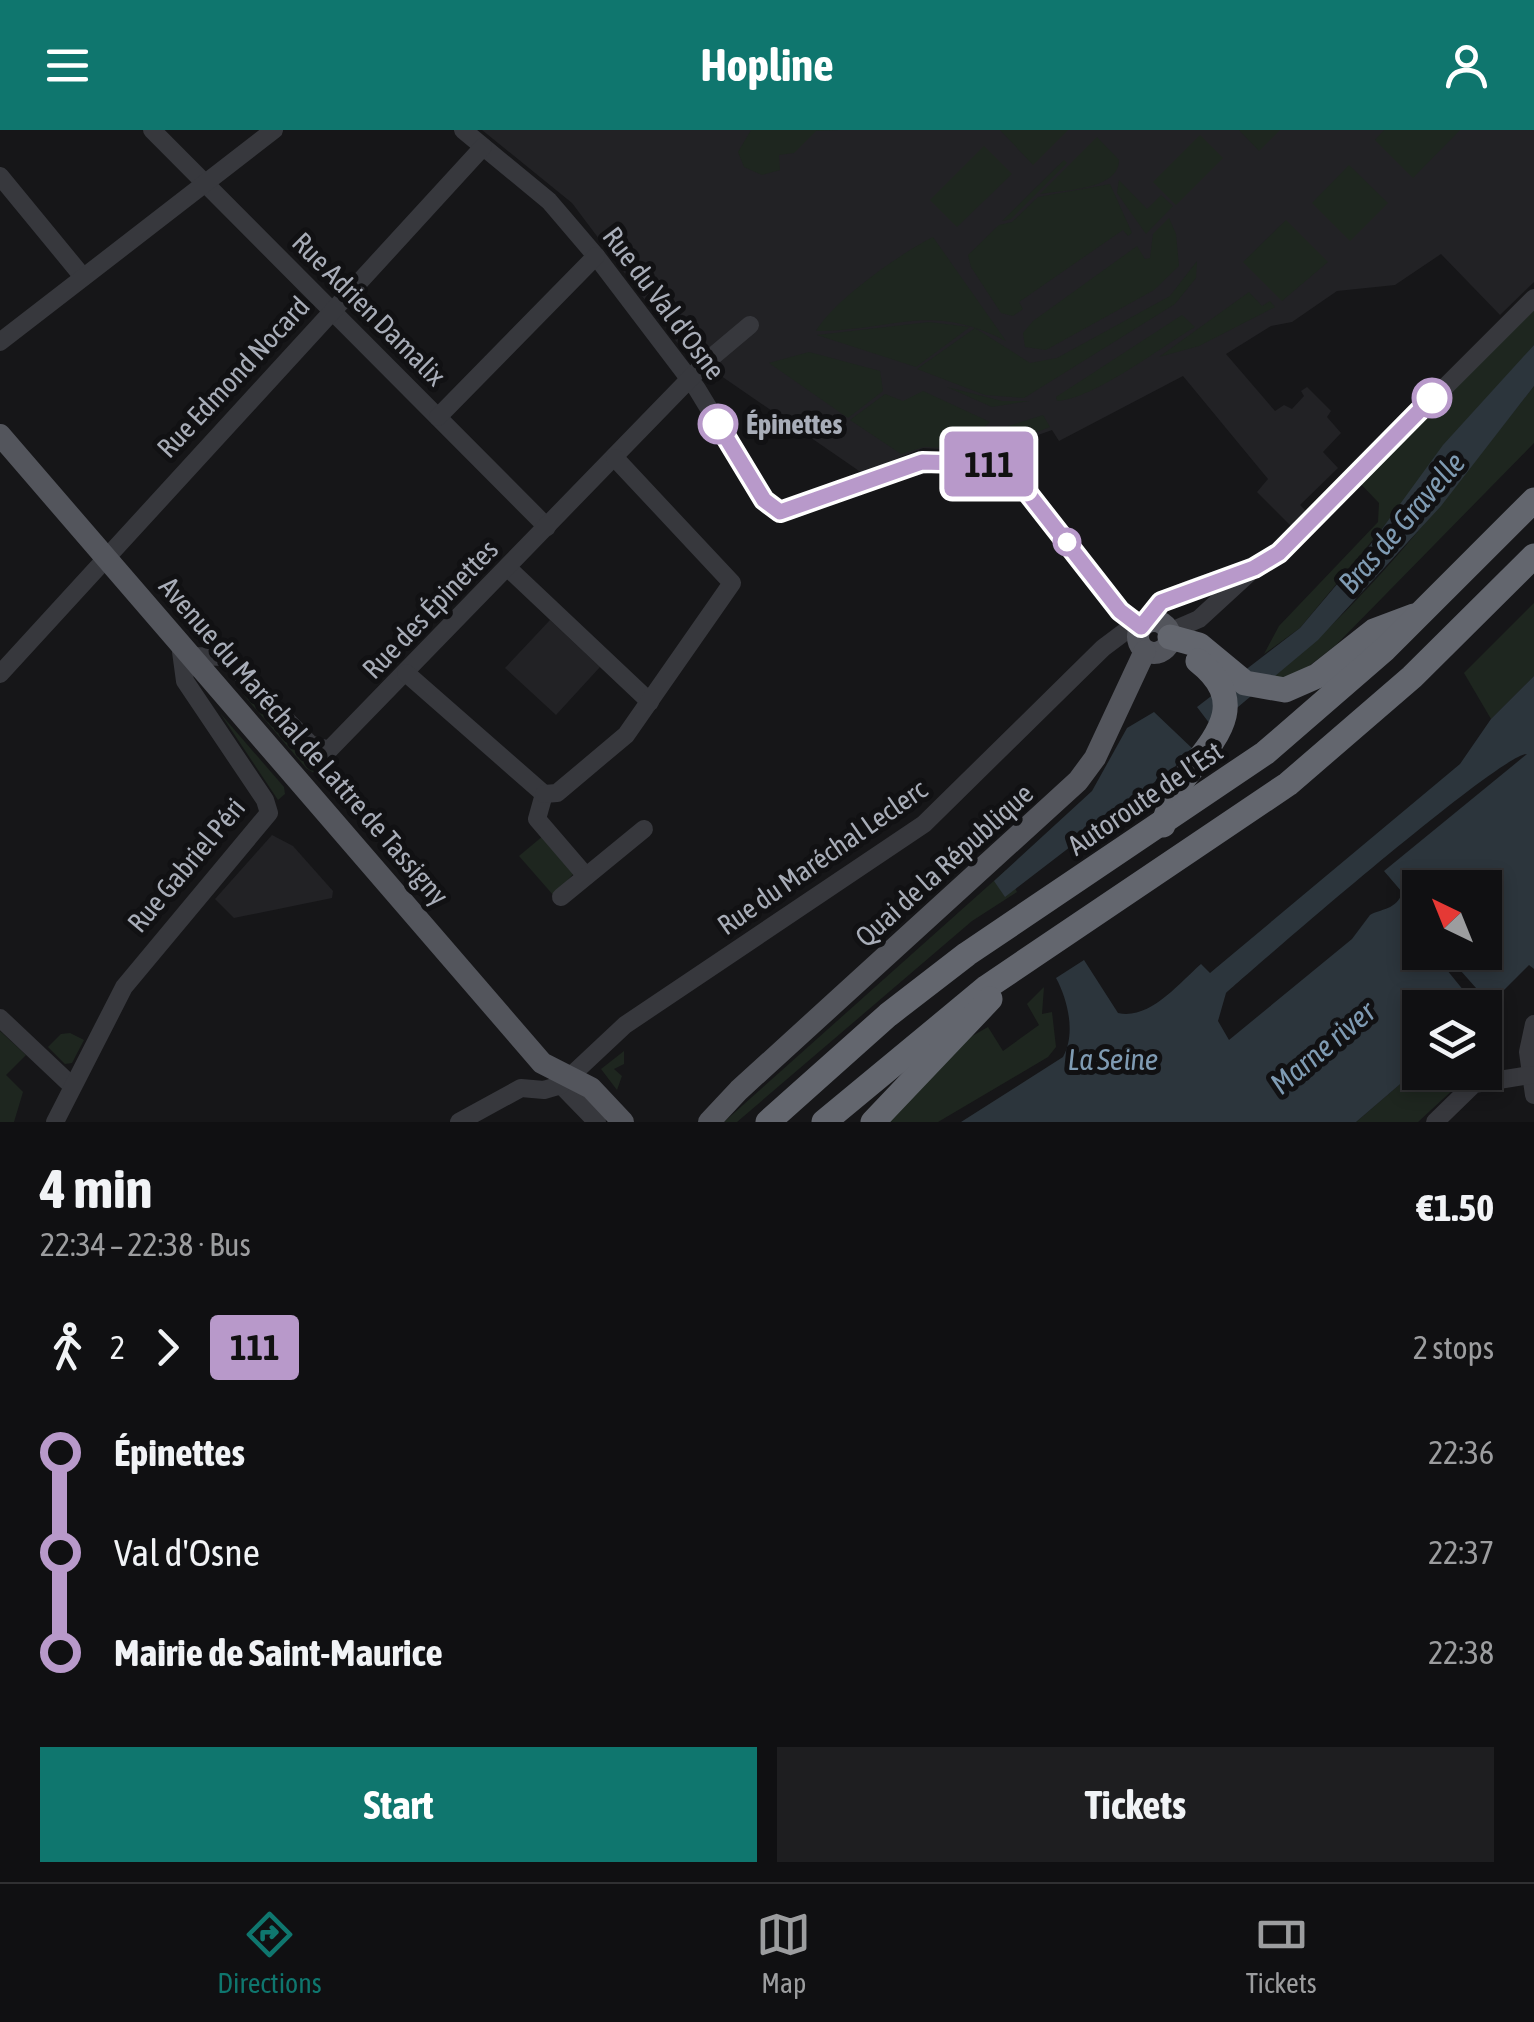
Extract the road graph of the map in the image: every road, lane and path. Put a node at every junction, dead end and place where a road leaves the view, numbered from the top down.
1 (152, 130) edge
2 (274, 130) edge
3 (463, 130) edge
4 (483, 147) junction
5 (0, 176) edge
6 (204, 183) junction
7 (596, 256) junction
8 (83, 277) junction
9 (1534, 298) edge
10 (332, 311) junction
11 (750, 325) dead end
12 (0, 342) edge
13 (690, 379) junction
14 (438, 418) junction
15 (0, 435) edge
16 (615, 458) junction
17 (1534, 500) edge
18 (547, 527) junction
19 (104, 556) junction
20 (1534, 556) edge
21 (508, 568) junction
22 (1254, 568) junction
23 (1424, 612) junction
24 (1153, 635) junction
25 (186, 650) junction
26 (406, 673) junction
27 (0, 674) edge
28 (650, 702) junction
29 (544, 794) junction
30 (1163, 825) junction
31 (644, 829) dead end
32 (586, 876) junction
33 (561, 896) dead end
34 (1031, 955) junction
35 (0, 1018) edge
36 (1532, 1032) edge
37 (1530, 1075) junction
38 (565, 1081) junction
39 (71, 1085) junction
40 (738, 1090) junction
41 (1534, 1095) edge
42 (55, 1122) edge
43 (459, 1122) edge
44 (597, 1122) edge
45 (623, 1122) edge
46 (690, 1122) edge
47 (709, 1122) edge
48 (768, 1122) edge
49 (824, 1122) edge
50 (873, 1122) edge
51 (1435, 1122) edge

1 - 6 street, Rue Adrien Damalix
2 - 6 street
3 - 4 street, Rue du Val d'Osne
4 - 7 street, Rue du Val d'Osne
4 - 10 street, Rue Edmond Nocard
5 - 8 street
6 - 8 street
6 - 10 street, Rue Adrien Damalix
7 - 13 street, Rue du Val d'Osne
7 - 14 street
8 - 12 street
9 - 22 street, Rue du Maréchal Leclerc
10 - 14 street, Rue Adrien Damalix
10 - 19 street, Rue Edmond Nocard
11 - 13 street, Rue des Épinettes
13 - 16 street, Rue des Épinettes
13 - 24 street, Rue du Val d'Osne
14 - 18 street, Rue Adrien Damalix
15 - 19 main road, Avenue du Maréchal de Lattre de Tassigny
16 - 18 street, Rue des Épinettes
16 - 28 street
17 - 23 highway, Autoroute de l’Est
18 - 21 street, Rue des Épinettes
19 - 25 main road, Avenue du Maréchal de Lattre de Tassigny
19 - 27 street, Rue Edmond Nocard
20 - 34 highway
21 - 26 street, Rue des Épinettes
21 - 28 street
22 - 24 street, Rue du Maréchal Leclerc
22 - 24 street, Rue du Maréchal Leclerc
23 - 24 highway
23 - 30 highway, Autoroute de l’Est
24 - 30 highway
24 - 38 street, Rue du Maréchal Leclerc
24 - 40 main road, Quai de la République
25 - 26 street, Rue des Épinettes
25 - 38 main road, Avenue du Maréchal de Lattre de Tassigny
25 - 39 street, Rue Gabriel Péri
26 - 29 street
28 - 29 street
29 - 32 street
30 - 48 highway, Autoroute de l’Est
31 - 32 street
32 - 33 street
34 - 49 highway
34 - 50 highway
35 - 39 street
36 - 37 street
37 - 41 street
37 - 51 street
38 - 43 street
38 - 44 street
38 - 45 main road, Avenue du Maréchal de Lattre de Tassigny
39 - 42 street, Rue Gabriel Péri
40 - 46 main road, Quai de la République
40 - 47 main road, Quai de la République

